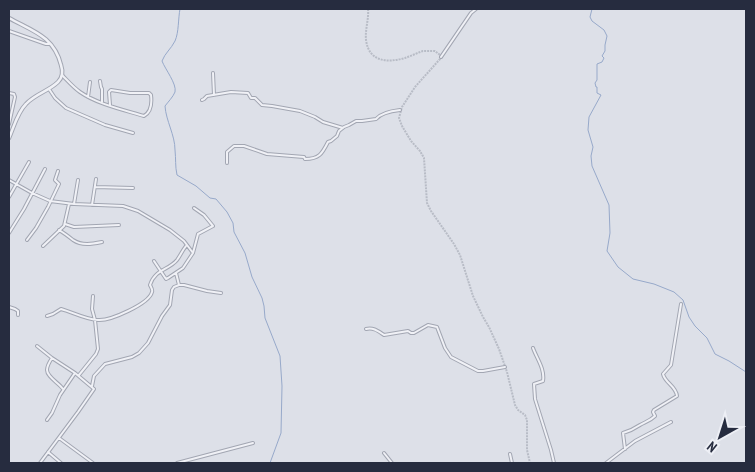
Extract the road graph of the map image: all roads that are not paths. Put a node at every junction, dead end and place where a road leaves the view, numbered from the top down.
1 (476, 9) edge
2 (9, 18) edge
3 (9, 31) edge
4 (51, 44) junction
5 (440, 57) dead end
6 (213, 73) dead end
7 (62, 75) junction
8 (100, 81) dead end
9 (90, 82) dead end
10 (49, 88) junction
11 (9, 92) edge
12 (214, 94) junction
13 (88, 97) junction
14 (202, 100) dead end
15 (102, 102) junction
16 (110, 106) junction
17 (400, 110) dead end
18 (9, 122) edge
19 (343, 128) junction
20 (133, 133) dead end
21 (9, 137) edge
22 (29, 162) dead end
23 (227, 163) dead end
24 (45, 170) dead end
25 (58, 171) dead end
26 (96, 178) dead end
27 (9, 180) edge
28 (78, 180) dead end
29 (16, 184) junction
30 (95, 187) junction
31 (133, 188) dead end
32 (32, 193) junction
33 (9, 196) edge
34 (50, 201) junction
35 (69, 204) junction
36 (74, 204) junction
37 (92, 205) junction
38 (194, 208) dead end
39 (65, 224) junction
40 (119, 225) dead end
41 (59, 230) junction
42 (9, 233) edge
43 (27, 240) dead end
44 (102, 242) dead end
45 (187, 245) junction
46 (43, 246) dead end
47 (193, 253) junction
48 (154, 261) dead end
49 (160, 271) junction
50 (176, 273) junction
51 (179, 284) junction
52 (222, 294) dead end
53 (93, 296) dead end
54 (681, 304) dead end
55 (9, 308) edge
56 (18, 314) dead end
57 (47, 316) dead end
58 (95, 320) junction
59 (366, 329) dead end
60 (37, 346) dead end
61 (533, 348) dead end
62 (52, 358) junction
63 (505, 367) dead end
64 (76, 373) junction
65 (79, 375) junction
66 (92, 386) junction
67 (63, 389) junction
68 (47, 420) dead end
69 (671, 422) dead end
70 (58, 438) junction
71 (253, 443) dead end
72 (625, 449) junction
73 (48, 452) junction
74 (384, 453) dead end
75 (510, 454) dead end
76 (40, 463) edge
77 (61, 463) edge
78 (93, 463) edge
79 (176, 463) edge
80 (392, 463) edge
81 (512, 463) edge
82 (554, 463) edge
83 (606, 463) edge

1 - 5 street
2 - 4 street
3 - 4 street
4 - 7 street
6 - 12 street
7 - 10 street
7 - 13 street
8 - 15 street
9 - 13 street
10 - 20 street
10 - 21 street
11 - 18 street
12 - 14 street
12 - 19 street
13 - 15 street
15 - 16 street
16 - 16 street
17 - 19 street
19 - 23 street
22 - 29 street
24 - 32 street
25 - 34 street
26 - 30 street
27 - 29 street
28 - 36 street
29 - 32 street
29 - 33 street
30 - 31 street
30 - 37 street
32 - 34 street
32 - 42 street
34 - 35 street
34 - 43 street
35 - 36 street
35 - 39 street
36 - 37 street
37 - 45 street
38 - 47 street
39 - 40 street
39 - 41 street
41 - 44 street
41 - 46 street
45 - 47 street
45 - 49 street
47 - 50 street
48 - 49 street
49 - 50 street
49 - 58 street
50 - 51 street
51 - 52 street
51 - 66 street
53 - 58 street
54 - 72 street
55 - 56 street
57 - 58 street
58 - 65 street
59 - 63 street
60 - 62 street
61 - 82 street
62 - 64 street
62 - 67 street
64 - 65 street
64 - 67 street
65 - 66 street
66 - 70 street
67 - 68 street
69 - 72 street
70 - 73 street
70 - 78 street
71 - 79 street
72 - 83 street
73 - 76 street
73 - 77 street
74 - 80 street
75 - 81 street

